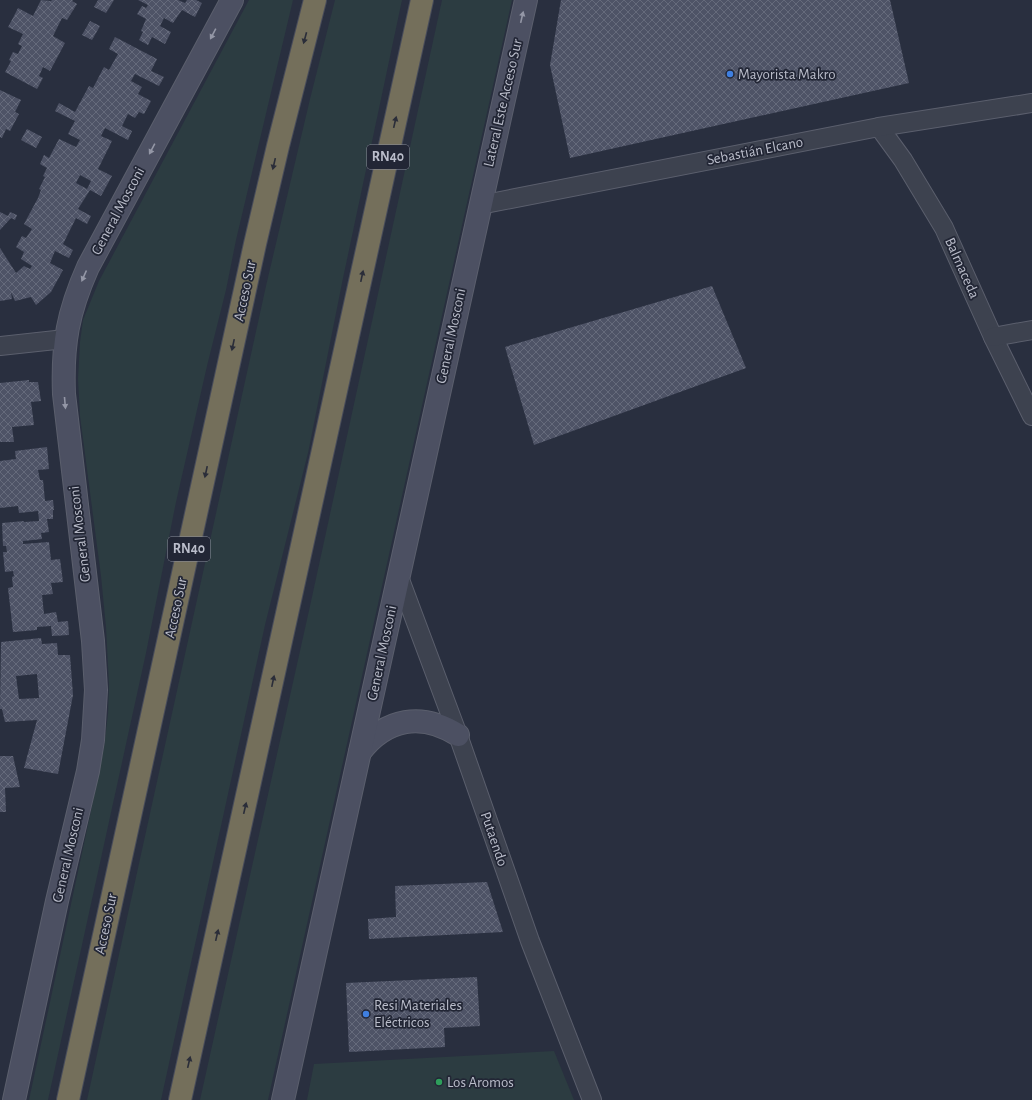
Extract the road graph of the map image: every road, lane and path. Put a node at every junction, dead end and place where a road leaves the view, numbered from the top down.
1 (232, 0) edge
2 (315, 0) edge
3 (422, 0) edge
4 (526, 0) edge
5 (1032, 103) edge
6 (879, 126) junction
7 (480, 205) junction
8 (1032, 330) edge
9 (993, 337) junction
10 (65, 339) junction
11 (0, 346) edge
12 (1032, 416) edge
13 (399, 577) junction
14 (458, 735) junction
15 (360, 752) junction
16 (14, 1100) edge
17 (68, 1100) edge
18 (180, 1100) edge
19 (283, 1100) edge
20 (592, 1100) edge

1 -> 10 street, General Mosconi
2 -> 17 highway, Acceso Sur / RN40
18 -> 3 highway, RN40
7 -> 4 street, Lateral Este Acceso Sur
5 - 6 street, Sebastián Elcano
6 - 7 street, Sebastián Elcano
6 - 9 street, Balmaceda
7 - 13 street, General Mosconi
8 - 9 street
9 - 12 street, Balmaceda
10 - 11 street
10 -> 16 street, General Mosconi
13 - 14 street, Putaendo
13 - 15 street, General Mosconi
14 - 15 street
14 - 20 street, Putaendo
15 - 19 street, General Mosconi

